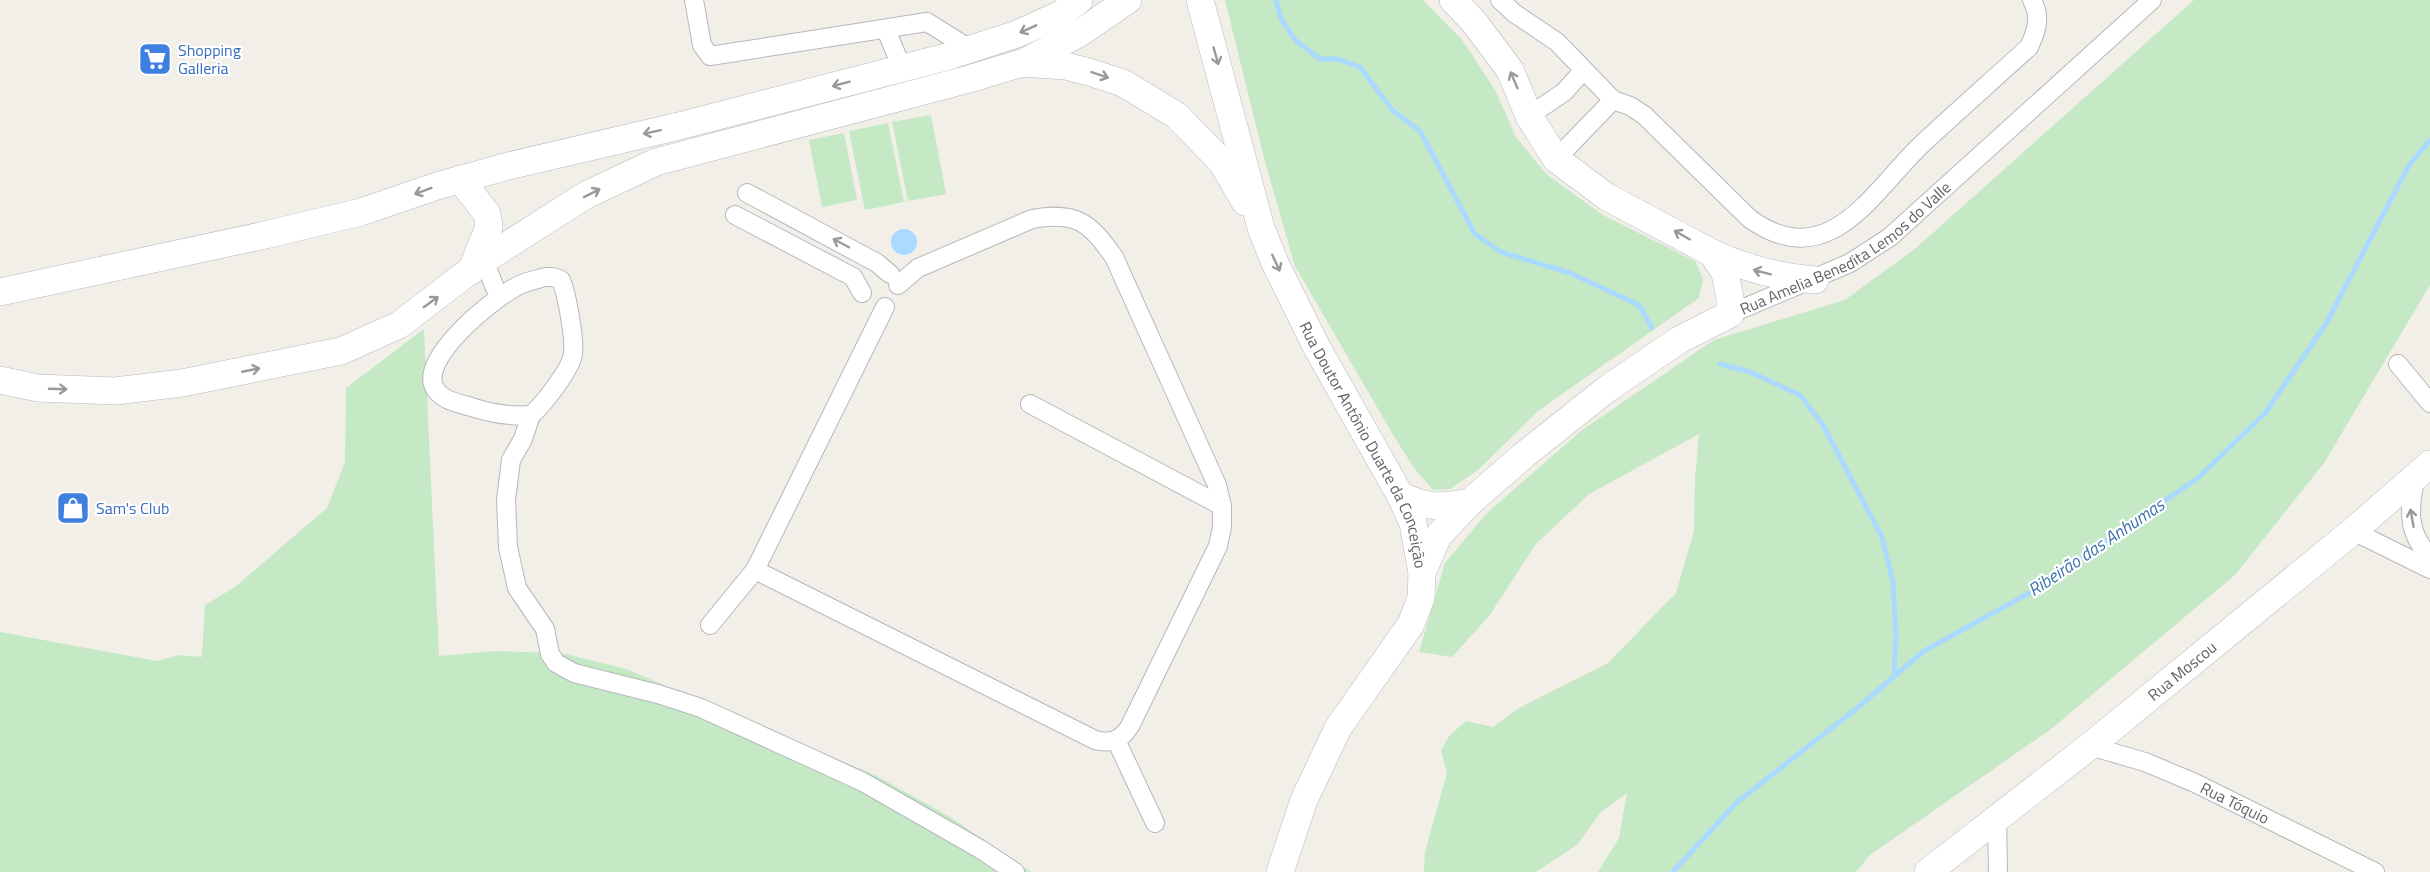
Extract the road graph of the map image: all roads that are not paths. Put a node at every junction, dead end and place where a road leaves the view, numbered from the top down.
1 (694, 0) edge
2 (1078, 0) edge
3 (1128, 0) edge
4 (1200, 0) edge
5 (1453, 0) edge
6 (1500, 0) edge
7 (2032, 0) edge
8 (2152, 0) edge
9 (886, 30) junction
10 (970, 49) junction
11 (1022, 63) junction
12 (903, 68) junction
13 (1583, 71) junction
14 (1613, 100) junction
15 (1529, 116) junction
16 (1556, 159) junction
17 (459, 179) junction
18 (747, 193) dead end
19 (735, 215) dead end
20 (1261, 228) junction
21 (1712, 253) junction
22 (477, 266) junction
23 (894, 279) junction
24 (1815, 280) junction
25 (0, 282) edge
26 (41, 284) junction
27 (0, 292) edge
28 (862, 293) junction
29 (502, 295) junction
30 (885, 307) junction
31 (1730, 314) junction
32 (2398, 364) dead end
33 (0, 380) edge
34 (2430, 403) edge
35 (1030, 404) dead end
36 (531, 415) junction
37 (2423, 470) edge
38 (1400, 495) junction
39 (1470, 502) junction
40 (1222, 506) junction
41 (2353, 531) junction
42 (2430, 556) edge
43 (2430, 569) edge
44 (755, 570) junction
45 (1422, 573) junction
46 (710, 625) dead end
47 (1116, 740) junction
48 (2090, 747) junction
49 (1997, 816) junction
50 (1155, 823) dead end
51 (1015, 872) edge
52 (1280, 872) edge
53 (1928, 872) edge
54 (1998, 872) edge
55 (2375, 872) edge

1 - 9 street
2 -> 10 main road
3 - 11 main road
4 -> 20 main road, Rua Doutor Antônio Duarte da Conceição
15 -> 5 main road
6 - 13 street
7 - 14 street
8 - 24 street, Rua Amelia Benedita Lemos do Valle
9 - 10 street
9 - 12 street
10 - 12 main road
11 -> 20 main road
22 -> 11 main road
12 -> 17 main road
13 - 14 street
13 - 15 street
14 - 16 street
15 - 16 main road
21 -> 16 main road
17 - 22 main road
17 -> 26 main road
23 -> 18 street
19 - 28 street
20 -> 38 main road, Rua Doutor Antônio Duarte da Conceição
24 -> 21 main road
21 - 31 main road
22 - 29 street
33 -> 22 main road
23 - 28 street
23 - 30 street
23 - 40 street
24 - 31 street, Rua Amelia Benedita Lemos do Valle
25 - 26 main road
26 - 27 main road
28 - 30 street
29 - 36 street
29 - 36 street
30 - 44 street
31 - 39 main road, Rua Amelia Benedita Lemos do Valle
32 - 34 street
35 - 40 street
36 - 51 street
37 - 41 main road, Rua Moscou
42 -> 37 street
38 - 39 main road
38 - 45 main road, Rua Doutor Antônio Duarte da Conceição
39 - 45 main road, Rua Amelia Benedita Lemos do Valle
40 - 47 street
41 - 43 street
41 - 48 main road, Rua Moscou
44 - 46 street
44 - 47 street
45 - 52 main road, Rua Doutor Antônio Duarte da Conceição
47 - 50 street
48 - 49 main road, Rua Moscou
48 - 55 street, Rua Tóquio
49 - 53 main road, Rua Moscou
49 - 54 street

